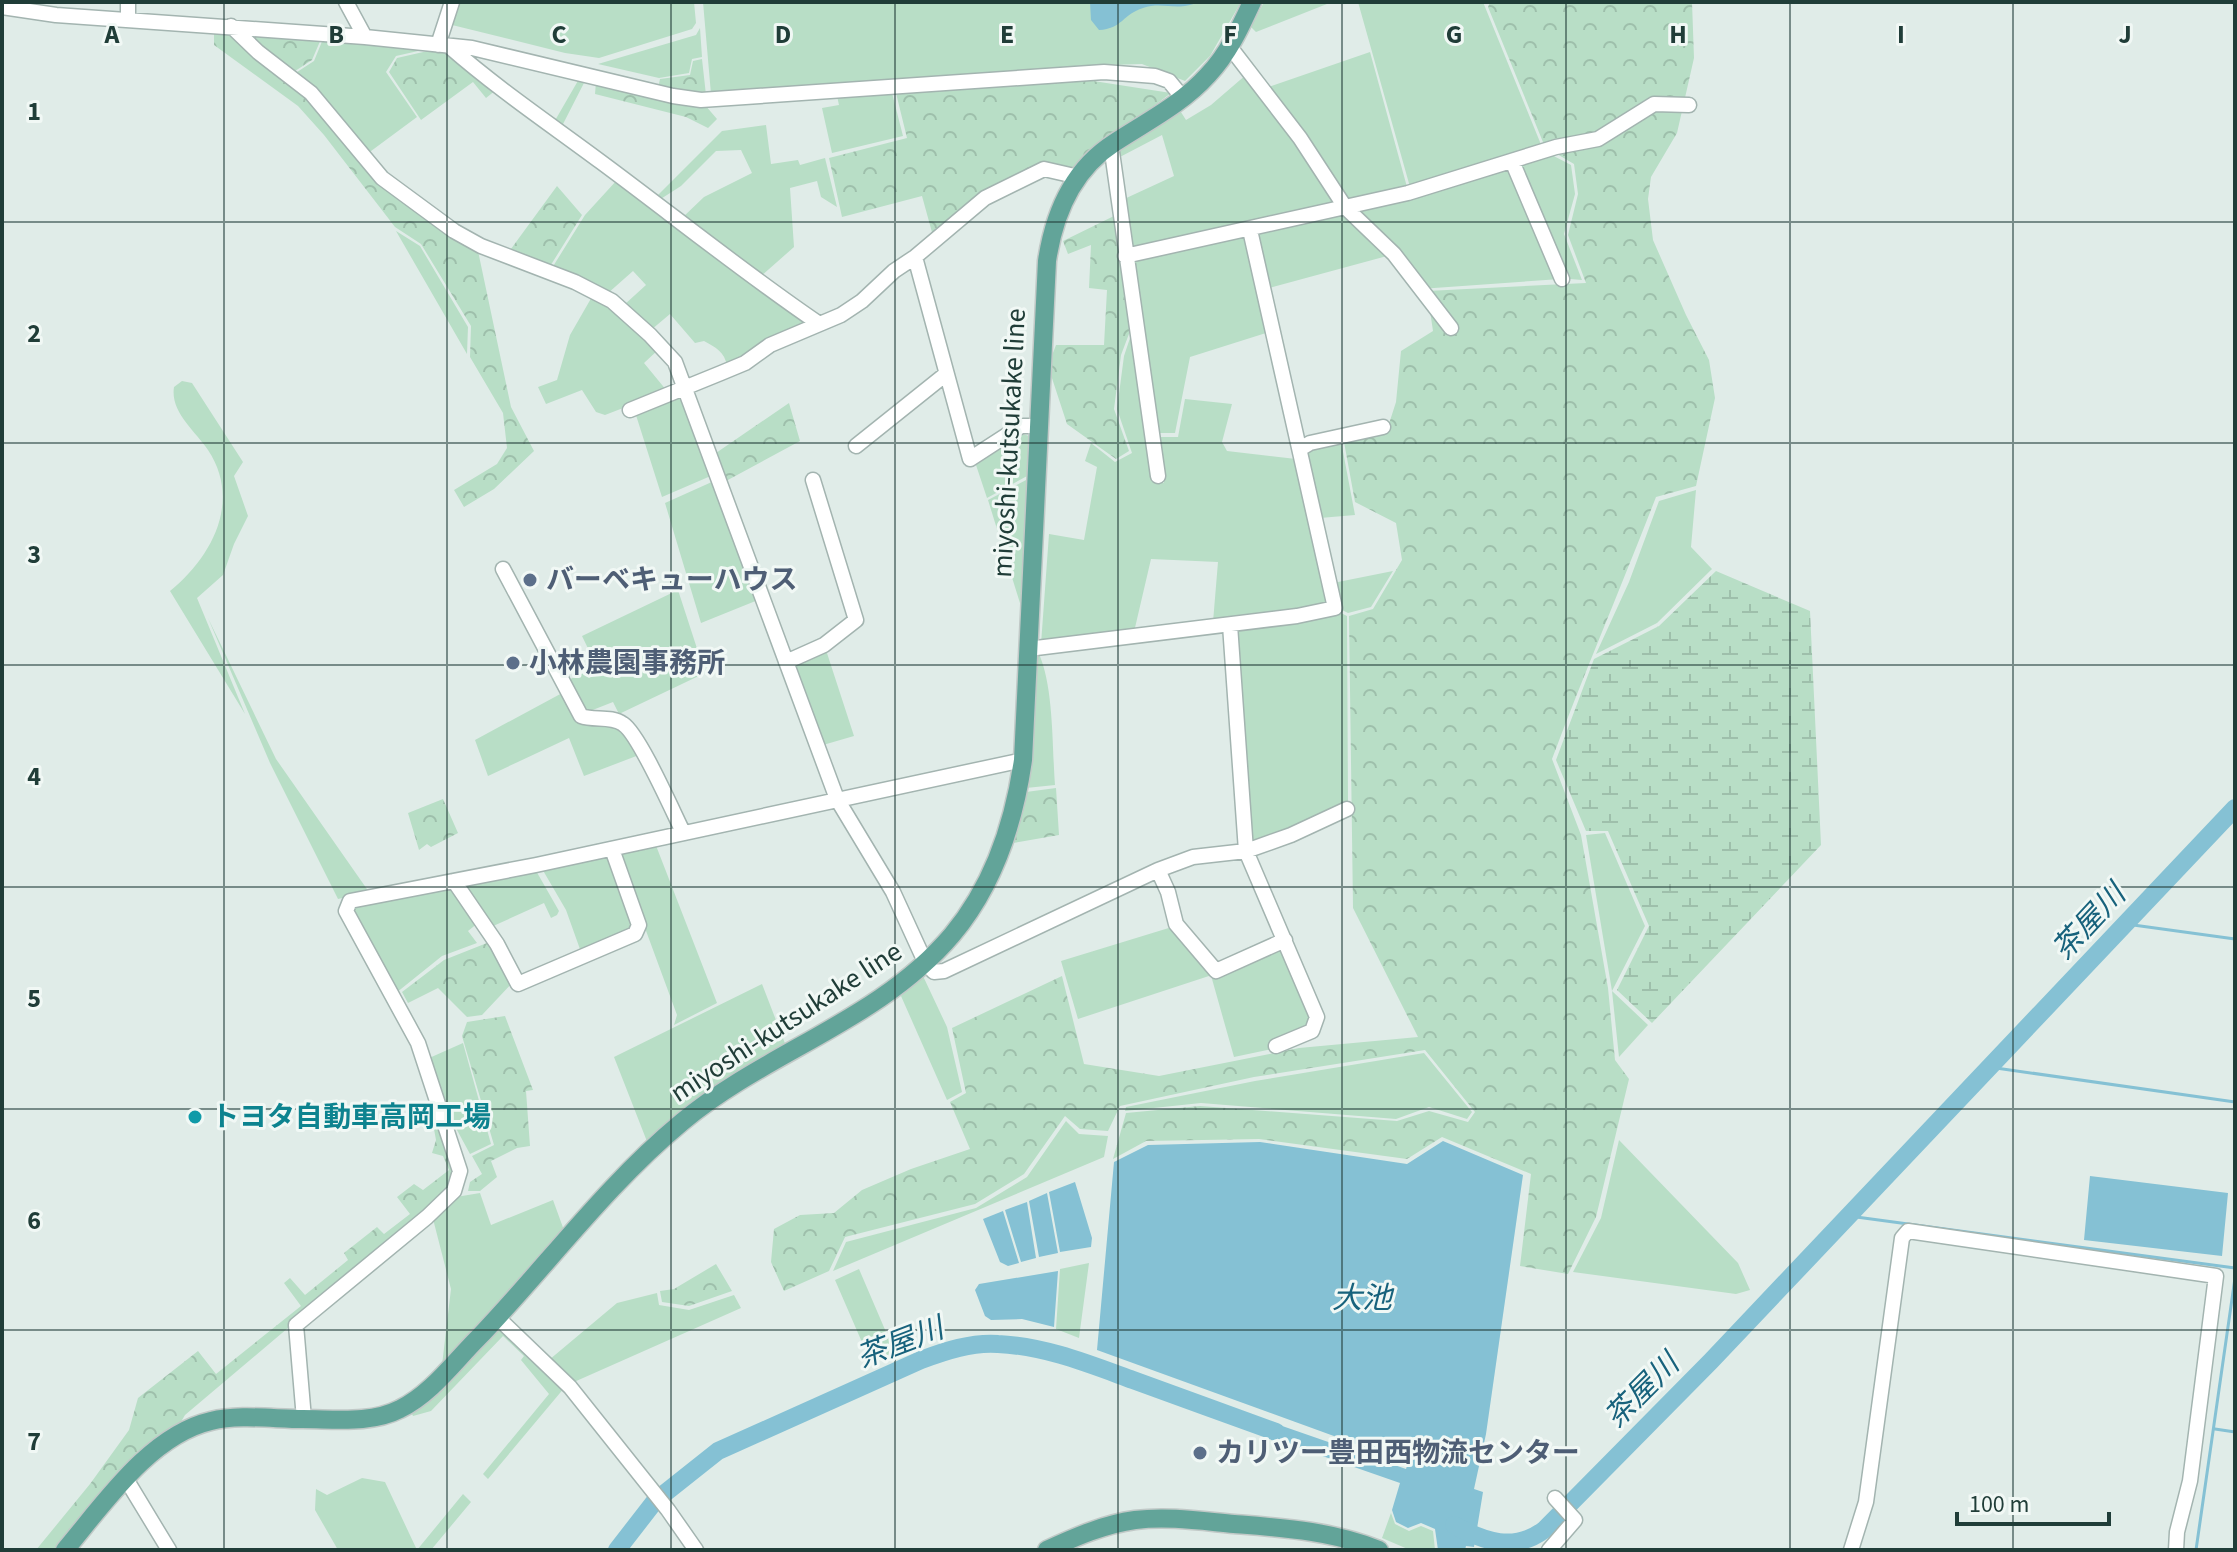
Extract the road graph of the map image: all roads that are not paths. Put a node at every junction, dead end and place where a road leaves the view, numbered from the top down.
1 (128, 2) edge
2 (346, 2) edge
3 (452, 2) edge
4 (1252, 2) edge
5 (2, 7) edge
6 (128, 19) junction
7 (231, 26) junction
8 (365, 37) junction
9 (444, 46) junction
10 (1230, 47) junction
11 (1183, 98) junction
12 (1689, 105) dead end
13 (1111, 145) junction
14 (1512, 161) junction
15 (1079, 177) junction
16 (1345, 207) junction
17 (1250, 230) junction
18 (1125, 256) junction
19 (915, 257) junction
20 (1562, 279) dead end
21 (818, 323) junction
22 (1451, 328) dead end
23 (946, 374) junction
24 (685, 388) junction
25 (630, 410) dead end
26 (1037, 426) junction
27 (1383, 427) dead end
28 (856, 446) dead end
29 (1300, 449) junction
30 (1158, 476) dead end
31 (813, 480) dead end
32 (503, 569) dead end
33 (1230, 625) junction
34 (1028, 649) junction
35 (786, 662) junction
36 (1023, 760) junction
37 (837, 799) junction
38 (1347, 809) dead end
39 (683, 832) junction
40 (612, 849) junction
41 (1246, 851) junction
42 (1158, 870) junction
43 (454, 881) junction
44 (1285, 940) junction
45 (926, 964) junction
46 (1276, 1046) dead end
47 (497, 1317) junction
48 (304, 1419) junction
49 (126, 1479) junction
50 (1555, 1498) dead end
51 (65, 1550) edge
52 (169, 1550) edge
53 (696, 1550) edge
54 (1047, 1550) edge
55 (1379, 1550) edge
56 (1549, 1550) edge
57 (1851, 1550) edge
58 (2176, 1550) edge

1 - 6 street
2 - 8 street
3 - 9 street
4 - 10 main road, miyoshi-kutsukake line
5 - 6 street
6 - 7 street
7 - 8 street
7 - 24 street
8 - 9 street
9 - 11 street
9 - 21 street
10 - 11 main road, miyoshi-kutsukake line
10 - 16 street
11 - 13 main road, miyoshi-kutsukake line
12 - 14 street
13 - 15 main road, miyoshi-kutsukake line
13 - 18 street
14 - 16 street
14 - 20 street
15 - 19 street
15 - 26 main road, miyoshi-kutsukake line
16 - 17 street
16 - 22 street
17 - 18 street
17 - 29 street
18 - 30 street
19 - 21 street
19 - 23 street
21 - 24 street
23 - 26 street
23 - 28 street
24 - 25 street
24 - 35 street
26 - 34 main road, miyoshi-kutsukake line
27 - 29 street
29 - 33 street
31 - 35 street
32 - 39 street
33 - 34 street
33 - 41 street
34 - 36 main road, miyoshi-kutsukake line
35 - 37 street
36 - 37 street
36 - 45 main road, miyoshi-kutsukake line
37 - 39 street
37 - 45 street
38 - 41 street
39 - 40 street
40 - 43 street
40 - 43 street
41 - 42 street
41 - 44 street
42 - 44 street
42 - 45 street
43 - 48 street
44 - 46 street
45 - 47 main road, miyoshi-kutsukake line
47 - 48 main road, miyoshi-kutsukake line
47 - 53 street
48 - 49 main road, miyoshi-kutsukake line
49 - 51 main road, miyoshi-kutsukake line
49 - 52 street
50 - 56 street
54 - 55 main road
57 - 58 street

